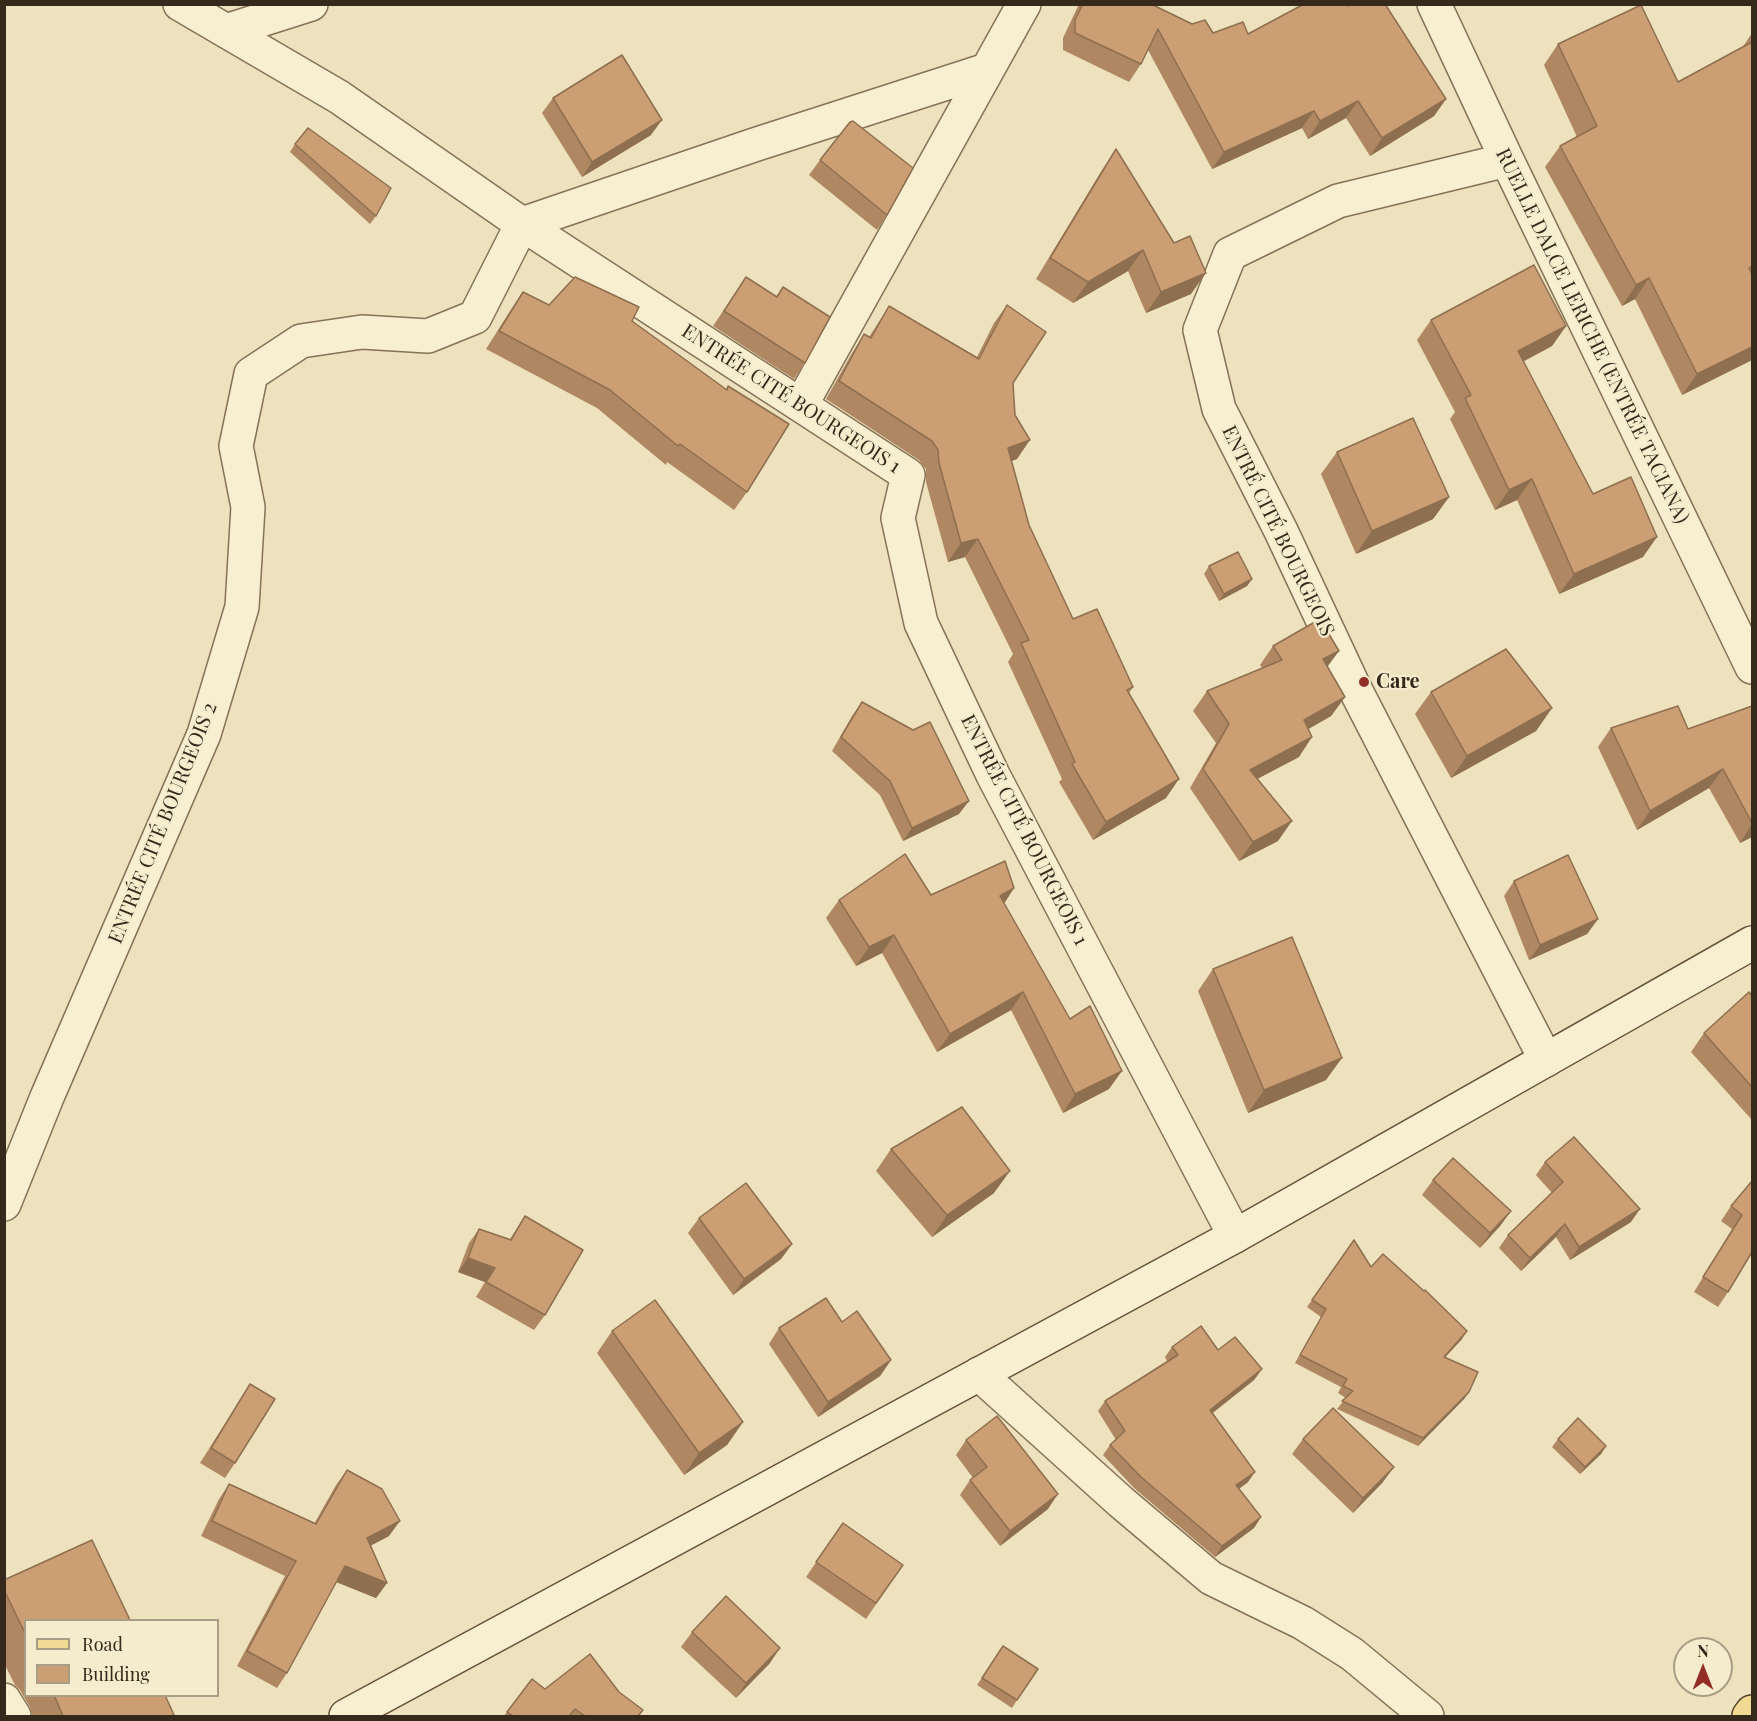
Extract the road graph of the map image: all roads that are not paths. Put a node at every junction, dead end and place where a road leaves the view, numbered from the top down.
1 (180, 4) edge
2 (311, 4) edge
3 (1024, 4) edge
4 (1434, 4) edge
5 (226, 31) junction
6 (987, 70) junction
7 (1507, 160) junction
8 (522, 224) junction
9 (801, 405) junction
10 (1752, 667) edge
11 (1752, 943) edge
12 (1546, 1060) junction
13 (4, 1204) edge
14 (1235, 1236) junction
15 (980, 1374) junction
16 (4, 1700) edge
17 (1752, 1712) edge
18 (14, 1716) edge
19 (346, 1716) edge
20 (1427, 1716) edge
21 (1749, 1716) edge

1 - 5 street, ENTRÉE CITÉ BOURGEOIS 1
2 - 5 street
3 - 6 street
4 - 7 street, RUELLE DALCE LERICHE (ENTRÉE TACIANA)
5 - 8 street, ENTRÉE CITÉ BOURGEOIS 1
6 - 8 street
6 - 9 street
7 - 10 street, RUELLE DALCE LERICHE (ENTRÉE TACIANA)
7 - 12 street, ENTRÉ CITÉ BOURGEOIS
8 - 9 street, ENTRÉE CITÉ BOURGEOIS 1
8 - 13 street, ENTRÉE CITÉ BOURGEOIS 2
9 - 14 street, ENTRÉE CITÉ BOURGEOIS 1
11 - 12 street
12 - 14 street
14 - 15 street
15 - 19 street
15 - 20 street
16 - 18 street
17 - 21 main road

